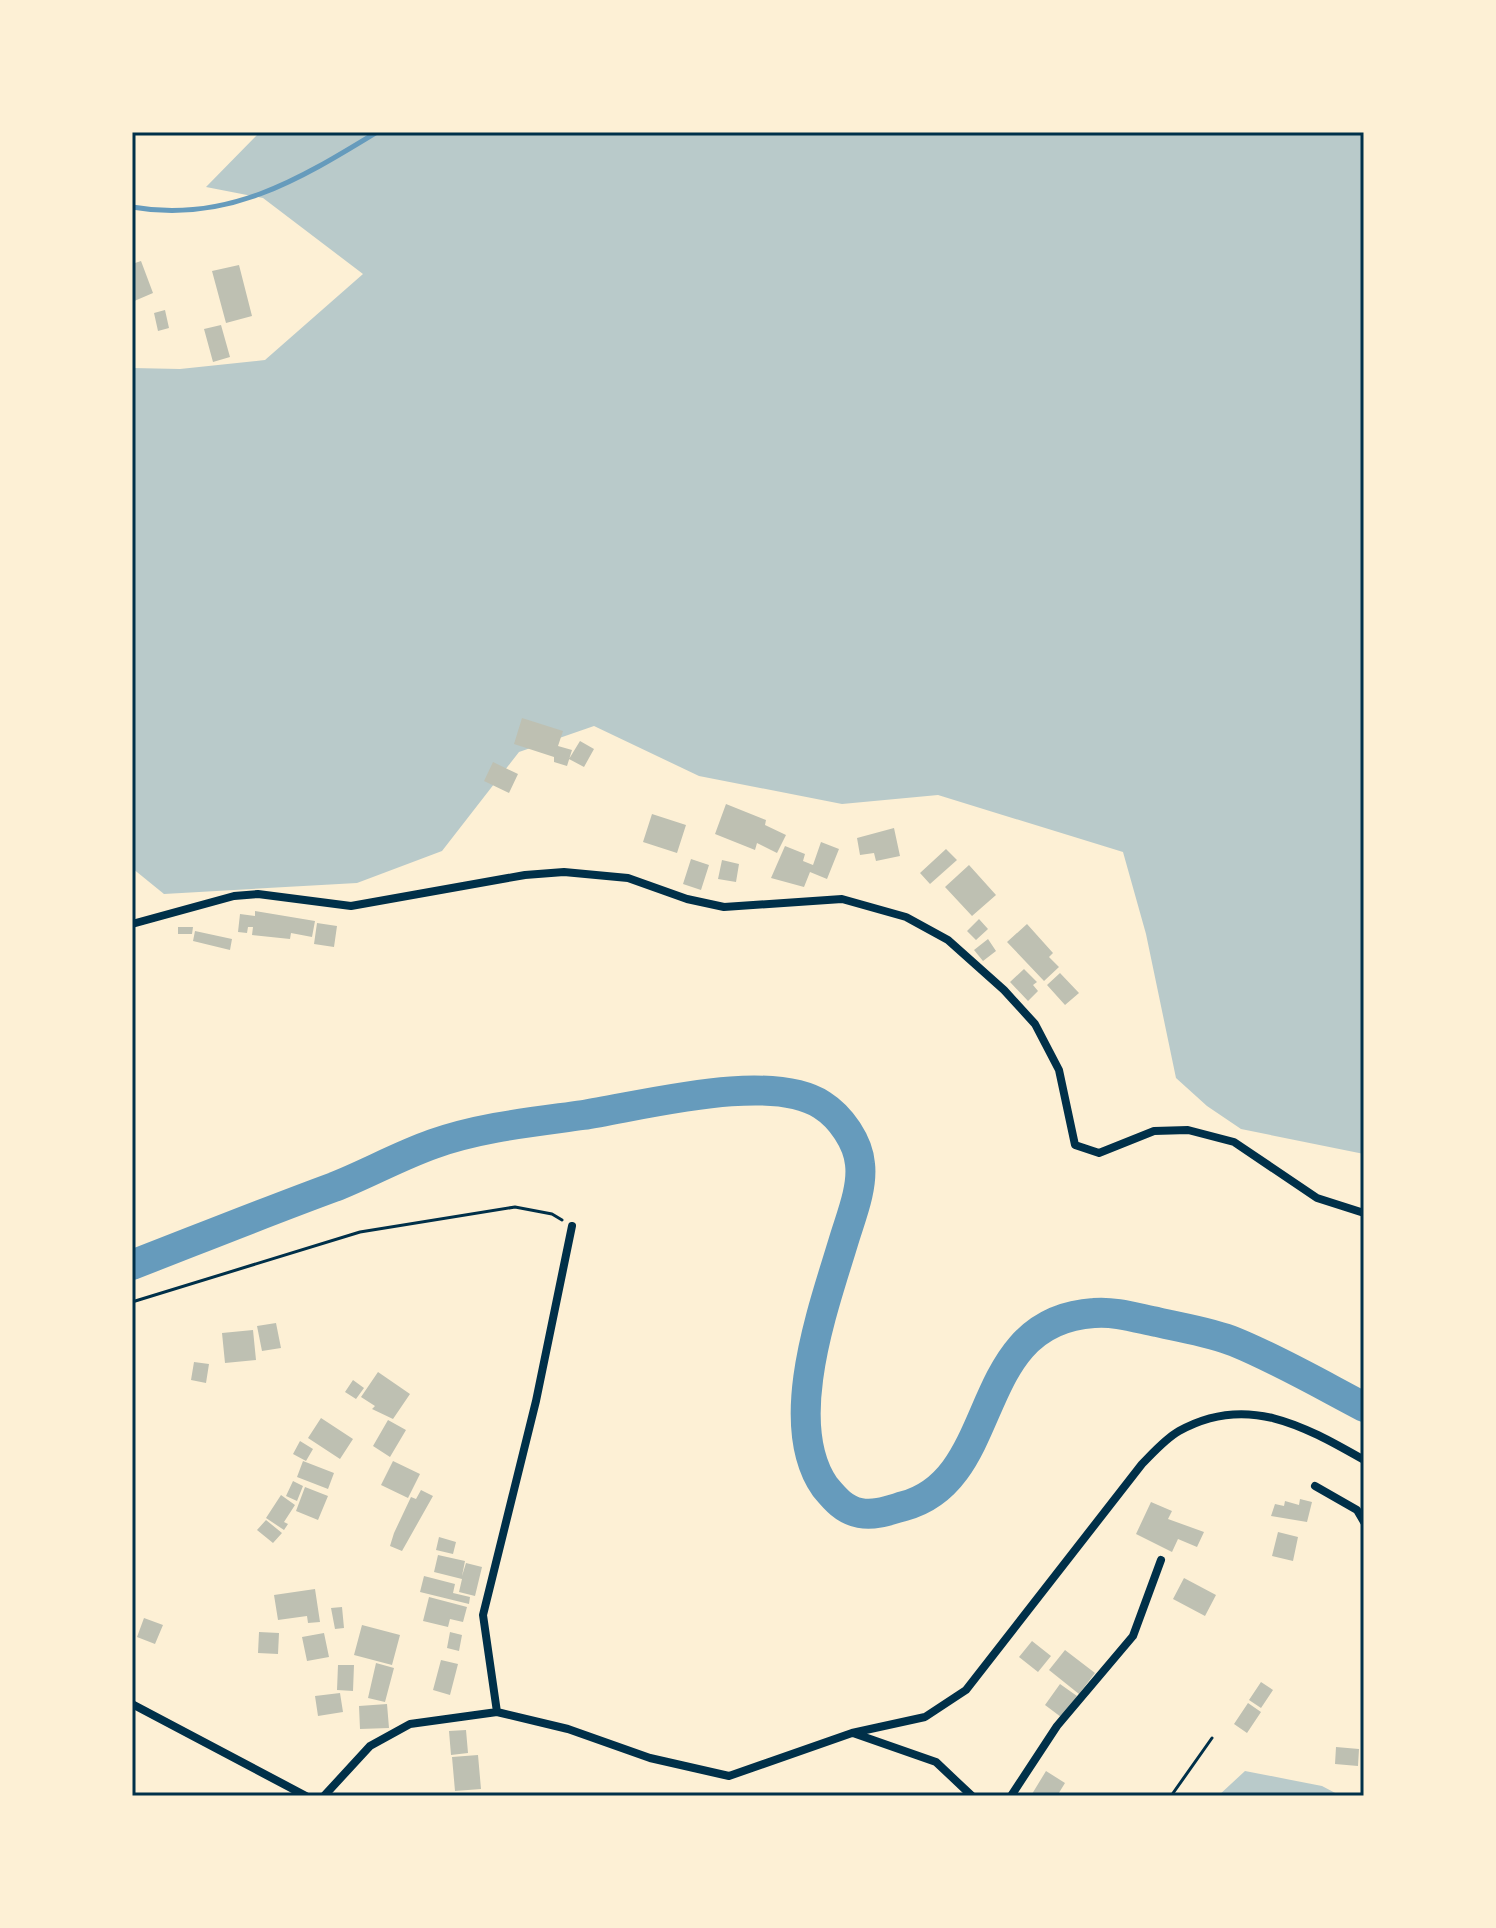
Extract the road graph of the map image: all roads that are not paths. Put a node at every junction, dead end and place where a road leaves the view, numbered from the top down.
1 (132, 924) edge
2 (1364, 1213) edge
3 (572, 1226) road end
4 (1364, 1460) edge
5 (1315, 1486) dead end
6 (1364, 1522) edge
7 (1161, 1560) dead end
8 (132, 1704) edge
9 (497, 1712) junction
10 (852, 1733) junction
11 (306, 1796) edge
12 (324, 1796) edge
13 (972, 1796) edge
14 (1011, 1796) edge

1 - 2 street
3 - 9 street
4 - 10 street
5 - 6 street
7 - 14 street
8 - 11 street
9 - 10 street
9 - 12 street
10 - 13 street

